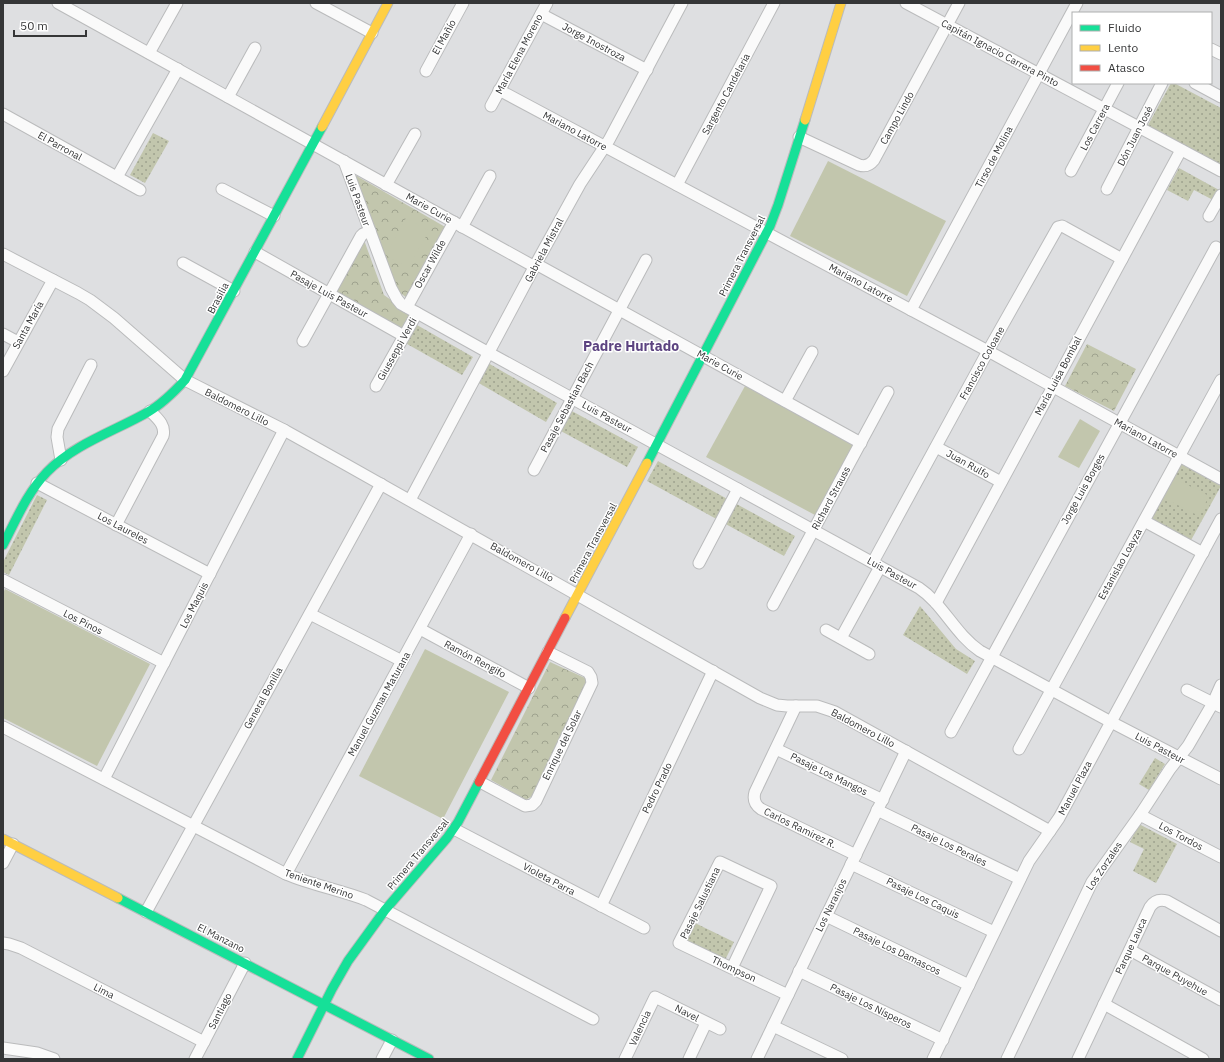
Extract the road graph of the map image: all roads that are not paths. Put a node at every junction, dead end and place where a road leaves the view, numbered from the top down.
1 (58, 3) edge
2 (177, 3) edge
3 (316, 3) edge
4 (388, 3) edge
5 (463, 3) edge
6 (546, 3) edge
7 (682, 3) edge
8 (774, 3) edge
9 (841, 3) edge
10 (906, 3) edge
11 (959, 3) edge
12 (1077, 3) edge
13 (71, 6) edge
14 (1072, 12) edge
15 (1072, 12) edge
16 (541, 14) junction
17 (947, 25) junction
18 (372, 33) junction
19 (255, 48) dead end
20 (1212, 50) edge
21 (149, 53) junction
22 (1221, 54) edge
23 (178, 70) junction
24 (647, 70) junction
25 (426, 71) dead end
26 (1039, 74) junction
27 (1117, 84) edge
28 (1161, 84) edge
29 (1197, 84) edge
30 (499, 90) junction
31 (228, 97) junction
32 (1221, 97) edge
33 (491, 106) dead end
34 (1104, 109) junction
35 (3, 114) edge
36 (1139, 127) junction
37 (415, 134) dead end
38 (799, 138) junction
39 (313, 144) junction
40 (605, 147) junction
41 (1181, 150) junction
42 (344, 161) junction
43 (1071, 171) dead end
44 (1221, 171) edge
45 (490, 176) dead end
46 (117, 178) junction
47 (386, 185) junction
48 (677, 185) junction
49 (222, 189) dead end
50 (1107, 189) dead end
51 (140, 190) dead end
52 (1221, 195) edge
53 (274, 216) junction
54 (1210, 216) dead end
55 (458, 224) junction
56 (370, 231) junction
57 (766, 232) junction
58 (1216, 247) dead end
59 (255, 252) junction
60 (3, 254) edge
61 (1122, 259) junction
62 (646, 260) dead end
63 (183, 263) dead end
64 (536, 265) junction
65 (52, 280) junction
66 (234, 291) junction
67 (329, 294) junction
68 (406, 307) junction
69 (619, 309) junction
70 (911, 310) junction
71 (417, 313) junction
72 (3, 334) edge
73 (404, 336) junction
74 (303, 341) dead end
75 (18, 342) junction
76 (988, 351) junction
77 (812, 352) dead end
78 (489, 353) junction
79 (703, 356) junction
80 (90, 365) dead end
81 (3, 371) edge
82 (185, 380) junction
83 (1221, 380) edge
84 (376, 386) dead end
85 (1053, 386) junction
86 (888, 392) dead end
87 (572, 398) junction
88 (785, 401) junction
89 (150, 411) junction
90 (1119, 423) junction
91 (284, 430) junction
92 (861, 443) junction
93 (657, 444) junction
94 (936, 446) junction
95 (1179, 456) junction
96 (61, 460) junction
97 (534, 470) dead end
98 (1221, 479) edge
99 (1001, 482) junction
100 (37, 483) junction
101 (381, 484) junction
102 (738, 489) junction
103 (410, 500) junction
104 (1221, 519) edge
105 (1144, 521) junction
106 (116, 525) junction
107 (814, 530) junction
108 (471, 534) junction
109 (3, 545) edge
110 (1203, 552) junction
111 (699, 563) dead end
112 (876, 565) junction
113 (210, 574) junction
114 (3, 580) edge
115 (578, 594) junction
116 (936, 603) junction
117 (773, 605) dead end
118 (310, 614) junction
119 (420, 629) junction
120 (826, 630) dead end
121 (841, 638) junction
122 (548, 652) junction
123 (869, 654) dead end
124 (991, 658) junction
125 (402, 661) junction
126 (164, 663) junction
127 (713, 671) junction
128 (1221, 685) edge
129 (529, 688) junction
130 (1052, 690) junction
131 (1187, 690) dead end
132 (1217, 705) edge
133 (796, 706) junction
134 (1111, 722) junction
135 (3, 727) edge
136 (951, 732) dead end
137 (776, 749) junction
138 (1019, 749) dead end
139 (906, 751) junction
140 (1179, 758) junction
141 (104, 779) junction
142 (1221, 779) edge
143 (480, 782) junction
144 (883, 800) junction
145 (878, 810) junction
146 (1140, 815) junction
147 (193, 826) junction
148 (454, 829) junction
149 (1050, 831) junction
150 (8, 842) edge
151 (1221, 857) edge
152 (854, 859) junction
153 (3, 863) edge
154 (286, 874) junction
155 (1020, 879) junction
156 (601, 906) junction
157 (385, 910) junction
158 (146, 912) junction
159 (826, 916) junction
160 (644, 928) dead end
161 (1221, 931) edge
162 (994, 932) junction
163 (3, 943) edge
164 (679, 943) joint
165 (1130, 950) junction
166 (245, 963) junction
167 (732, 968) junction
168 (799, 971) junction
169 (969, 985) junction
170 (788, 995) junction
171 (655, 997) joint
172 (1221, 1000) edge
173 (1104, 1004) junction
174 (325, 1005) junction
175 (593, 1018) dead end
176 (706, 1023) junction
177 (773, 1026) junction
178 (720, 1029) dead end
179 (392, 1040) junction
180 (943, 1040) junction
181 (204, 1042) junction
182 (3, 1048) edge
183 (1079, 1058) edge
184 (54, 1059) edge
185 (195, 1059) edge
186 (297, 1059) edge
187 (382, 1059) edge
188 (429, 1059) edge
189 (625, 1059) edge
190 (689, 1059) edge
191 (757, 1059) edge
192 (842, 1059) edge
193 (934, 1059) edge
194 (1007, 1059) edge
195 (1203, 1059) edge

1 - 13 street, Luis Pasteur
2 - 21 street
3 - 18 street
4 - 18 main road, Brasilia
5 - 25 street, El Mañío
6 - 16 street, María Elena Moreno
7 - 24 street, Gabriela Mistral
8 - 48 street, Sargento Candelaria
9 - 38 main road, Primera Transversal
10 - 17 street, Capitán Ignacio Carrera Pinto
11 - 17 street, Campo Lindo
12 - 15 street, Tirso de Molina
13 - 21 street, Luis Pasteur
14 - 26 street, Tirso de Molina
16 - 24 street, Jorge Inostroza
16 - 30 street, María Elena Moreno
17 - 26 street, Capitán Ignacio Carrera Pinto
17 - 38 street, Campo Lindo
18 - 39 main road, Brasilia
19 - 31 street
20 - 22 street
21 - 23 street, Luis Pasteur
23 - 31 street, Luis Pasteur
23 - 46 street
24 - 40 street, Gabriela Mistral
26 - 34 street, Capitán Ignacio Carrera Pinto
26 - 70 street, Tirso de Molina
27 - 34 street, Los Carrera
28 - 36 street, Dón Juan José
29 - 32 street
30 - 33 street, María Elena Moreno
30 - 40 street, Mariano Latorre
31 - 39 street, Luis Pasteur
34 - 36 street, Capitán Ignacio Carrera Pinto
34 - 43 street, Los Carrera
35 - 46 street, El Parronal
36 - 41 street, Capitán Ignacio Carrera Pinto
36 - 50 street, Dón Juan José
37 - 47 street
38 - 57 main road, Primera Transversal
39 - 42 street, Luis Pasteur
39 - 53 main road, Brasilia
40 - 48 street, Mariano Latorre
40 - 64 street, Gabriela Mistral
41 - 44 street, Capitán Ignacio Carrera Pinto
41 - 61 street, María Luisa Bombal
42 - 47 street, Marie Curie
42 - 56 street, Luis Pasteur
45 - 55 street, Oscar Wilde
46 - 51 street, El Parronal
47 - 55 street, Marie Curie
48 - 57 street, Mariano Latorre
49 - 53 street
52 - 54 street
53 - 59 main road, Brasilia
55 - 64 street, Marie Curie
55 - 68 street, Oscar Wilde
56 - 67 street
56 - 68 street, Luis Pasteur
57 - 70 street, Mariano Latorre
57 - 79 main road, Primera Transversal
58 - 90 street, Jorge Luis Borges
59 - 66 main road, Brasilia
59 - 67 street, Pasaje Luis Pasteur
60 - 65 street, Baldomero Lillo
61 - 76 street, Francisco Coloane
61 - 85 street, María Luisa Bombal
62 - 69 street, Pasaje Sebastian Bach
63 - 66 street
64 - 69 street, Marie Curie
64 - 78 street, Gabriela Mistral
65 - 75 street, Santa María
65 - 82 street, Baldomero Lillo
66 - 82 main road, Brasilia
67 - 73 street, Pasaje Luis Pasteur
67 - 74 street
68 - 71 street, Luis Pasteur
69 - 79 street, Marie Curie
69 - 87 street, Pasaje Sebastian Bach
70 - 76 street, Mariano Latorre
71 - 73 street, Giusseppi Verdi
71 - 78 street, Luis Pasteur
72 - 75 street
73 - 84 street, Giusseppi Verdi
75 - 81 street, Santa María
76 - 85 street, Mariano Latorre
76 - 94 street, Francisco Coloane
77 - 88 street
78 - 87 street, Luis Pasteur
78 - 103 street, Gabriela Mistral
79 - 88 street, Marie Curie
79 - 93 main road, Primera Transversal
80 - 96 street
82 - 89 main road, Brasilia
82 - 91 street, Baldomero Lillo
83 - 95 street, Estanislao Loayza
85 - 90 street, Mariano Latorre
85 - 99 street, María Luisa Bombal
86 - 92 street, Richard Strauss
87 - 93 street, Luis Pasteur
87 - 97 street, Pasaje Sebastian Bach
88 - 92 street, Marie Curie
89 - 96 main road, Brasilia
89 - 106 street
90 - 95 street, Mariano Latorre
90 - 124 street, Jorge Luis Borges
91 - 101 street, Baldomero Lillo
91 - 113 street, Los Maquis
92 - 107 street, Richard Strauss
93 - 102 street, Luis Pasteur
93 - 115 main road, Primera Transversal
94 - 99 street, Juan Rulfo
94 - 112 street, Francisco Coloane
95 - 98 street, Mariano Latorre
95 - 105 street, Estanislao Loayza
96 - 100 main road, Brasilia
99 - 116 street, María Luisa Bombal
100 - 106 street, Los Laureles
100 - 109 main road, Brasilia
101 - 103 street, Baldomero Lillo
101 - 118 street, General Bonilla
102 - 107 street, Luis Pasteur
102 - 111 street
103 - 108 street, Baldomero Lillo
104 - 110 street, Manuel Plaza
105 - 110 street
105 - 130 street, Estanislao Loayza
106 - 113 street, Los Laureles
107 - 112 street, Luis Pasteur
107 - 117 street, Richard Strauss
108 - 115 street, Baldomero Lillo
108 - 119 street, Manuel Guzman Maturana
110 - 134 street, Manuel Plaza
112 - 116 street, Luis Pasteur
112 - 121 street, Francisco Coloane
113 - 126 street, Los Maquis
114 - 126 street, Los Pinos
115 - 122 main road, Primera Transversal
115 - 127 street, Baldomero Lillo
116 - 124 street, Luis Pasteur
118 - 125 street
118 - 147 street, General Bonilla
119 - 125 street, Manuel Guzman Maturana
119 - 129 street, Ramón Rengifo
120 - 121 street
121 - 123 street
122 - 129 main road, Primera Transversal
122 - 143 street, Enrique del Solar
124 - 130 street, Luis Pasteur
124 - 136 street, Jorge Luis Borges
125 - 154 street, Manuel Guzman Maturana
126 - 141 street, Los Maquis
127 - 133 street, Baldomero Lillo
127 - 156 street, Pedro Prado
128 - 132 street, Los Zorzales
129 - 143 main road, Primera Transversal
130 - 134 street, Luis Pasteur
130 - 138 street, Estanislao Loayza
131 - 132 street
132 - 140 street, Los Zorzales
133 - 137 street, Carlos Ramirez R.
133 - 139 street, Baldomero Lillo
134 - 140 street, Luis Pasteur
134 - 149 street, Manuel Plaza
135 - 141 street, Teniente Merino
137 - 144 street, Pasaje Los Mangos
137 - 152 street, Carlos Ramirez R.
139 - 144 street, Los Naranjos
139 - 149 street, Baldomero Lillo
140 - 142 street, Luis Pasteur
140 - 146 street, Los Zorzales
141 - 147 street, Teniente Merino
143 - 148 main road, Primera Transversal
144 - 145 street, Los Naranjos
145 - 152 street, Los Naranjos
145 - 155 street, Pasaje Los Perales
146 - 151 street, Los Tordos
146 - 194 street, Los Zorzales
147 - 154 street, Teniente Merino
147 - 158 street, General Bonilla
148 - 156 street, Violeta Parra
148 - 157 main road, Primera Transversal
149 - 155 street, Manuel Plaza
150 - 153 street
150 - 158 main road, El Manzano
152 - 159 street, Los Naranjos
152 - 162 street, Pasaje Los Caquis
154 - 157 street, Teniente Merino
155 - 162 street, Manuel Plaza
156 - 160 street, Violeta Parra
157 - 174 main road, Primera Transversal
157 - 175 street, Teniente Merino
158 - 166 main road, El Manzano
159 - 168 street, Los Naranjos
159 - 169 street, Pasaje Los Damascos
161 - 165 street, Parque Lauca
162 - 169 street, Manuel Plaza
163 - 181 street, Lima
164 - 167 street, Thompson
164 - 167 street, Pasaje Salustiana
165 - 172 street, Parque Puyehue
165 - 173 street, Parque Lauca
166 - 174 main road, El Manzano
166 - 181 street, Santiago
167 - 170 street, Thompson
168 - 170 street, Los Naranjos
168 - 180 street, Pasaje Los Nísperos
169 - 180 street, Manuel Plaza
170 - 177 street, Los Naranjos
171 - 176 street, Navel
171 - 189 street, Valencia
173 - 183 street, Parque Lauca
173 - 195 street
174 - 179 main road, El Manzano
174 - 186 main road, Primera Transversal
176 - 178 street, Navel
176 - 190 street
177 - 191 street, Los Naranjos
177 - 192 street
179 - 187 street
179 - 188 main road, El Manzano
180 - 193 street, Manuel Plaza
181 - 185 street, Santiago
182 - 184 street

